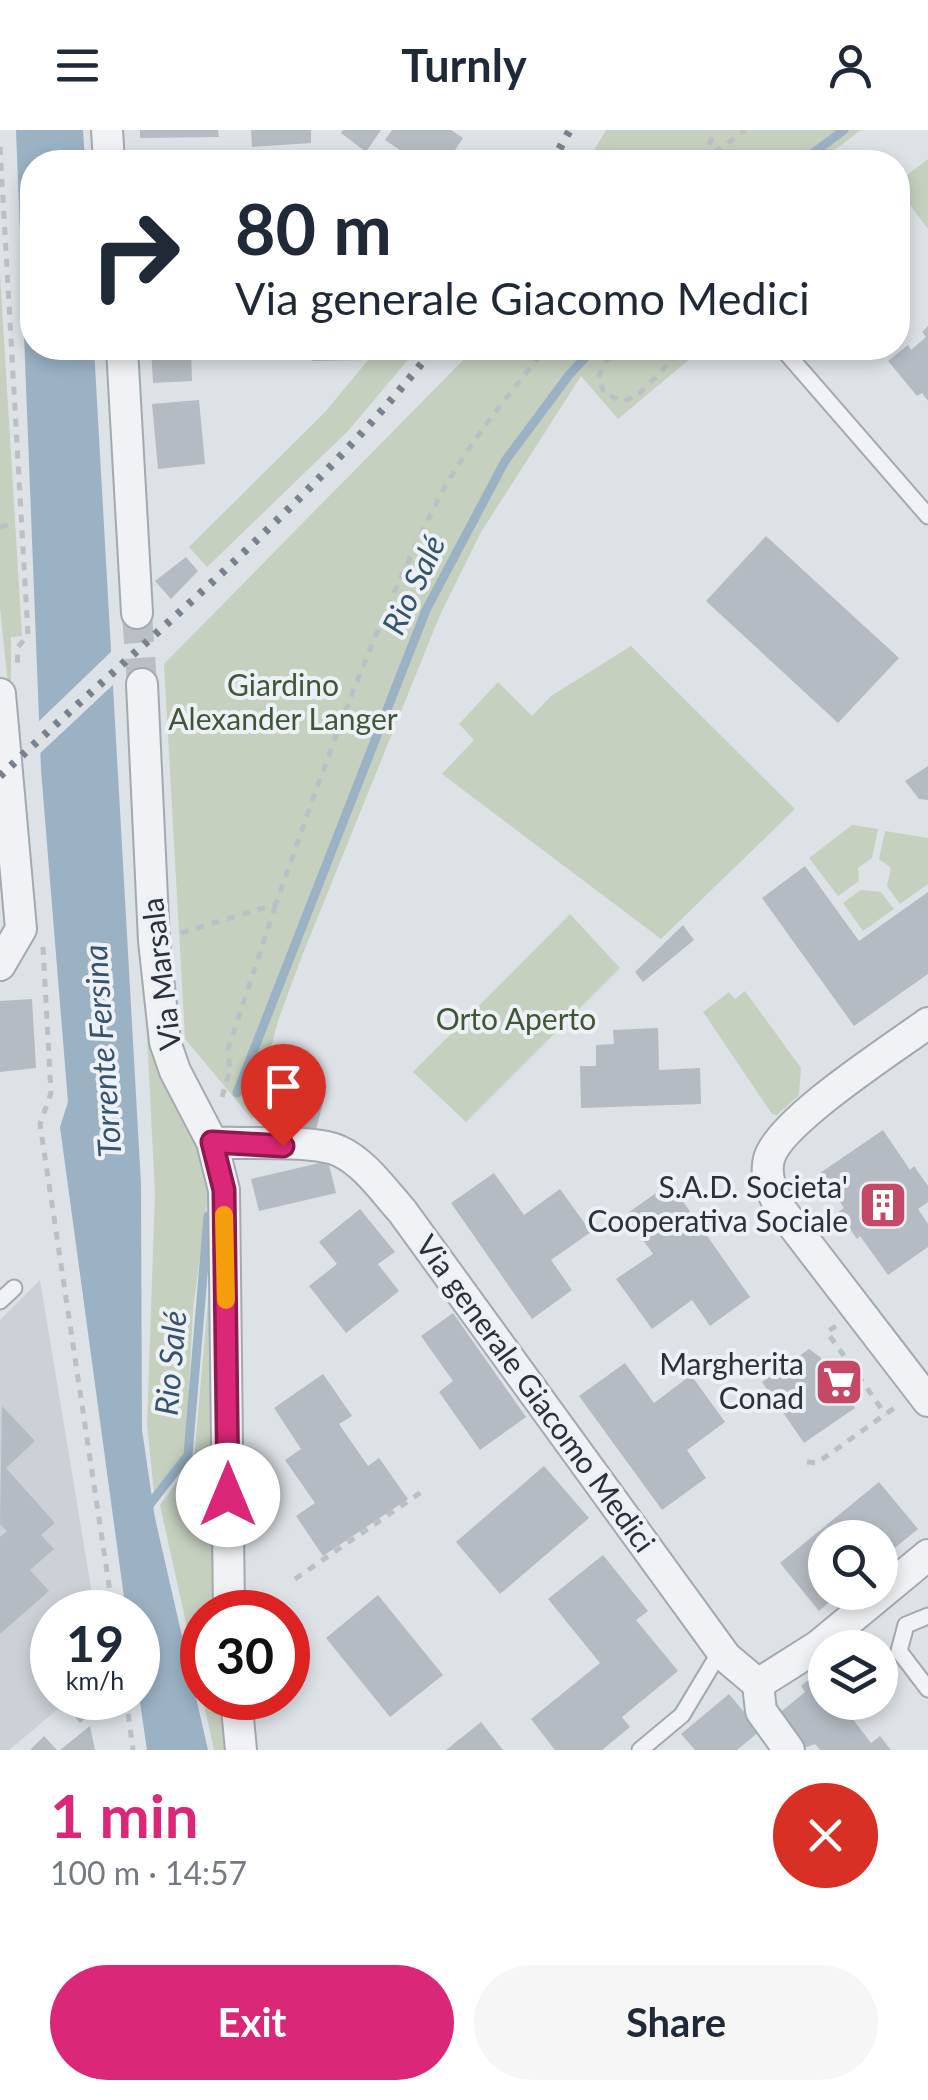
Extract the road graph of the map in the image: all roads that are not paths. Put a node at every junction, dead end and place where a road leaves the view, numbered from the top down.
1 (123, 360) edge
2 (792, 360) edge
3 (928, 516) edge
4 (138, 613) tunnel mouth
5 (142, 684) tunnel mouth
6 (9, 691) edge
7 (1, 736) edge
8 (0, 965) edge
9 (928, 1022) edge
10 (212, 1142) junction
11 (14, 1288) dead end
12 (0, 1301) edge
13 (928, 1401) edge
14 (928, 1555) edge
15 (898, 1580) edge
16 (229, 1590) edge
17 (862, 1610) edge
18 (894, 1610) edge
19 (928, 1616) edge
20 (906, 1624) junction
21 (721, 1650) junction
22 (758, 1684) junction
23 (928, 1689) edge
24 (238, 1720) edge
25 (241, 1750) edge
26 (640, 1750) edge
27 (789, 1750) edge

1 - 4 street
2 - 3 lane
5 - 10 street, Via Marsala
6 - 7 street
7 - 8 street
9 - 13 street
10 - 16 street, Via Marsala
10 - 21 street, Via generale Giacomo Medici
11 - 12 lane
14 - 15 street
17 - 22 street
18 - 20 lane
19 - 20 lane
20 - 23 lane
21 - 22 street, Via generale Giacomo Medici
21 - 26 lane
22 - 27 street, Via generale Giacomo Medici
24 - 25 street

